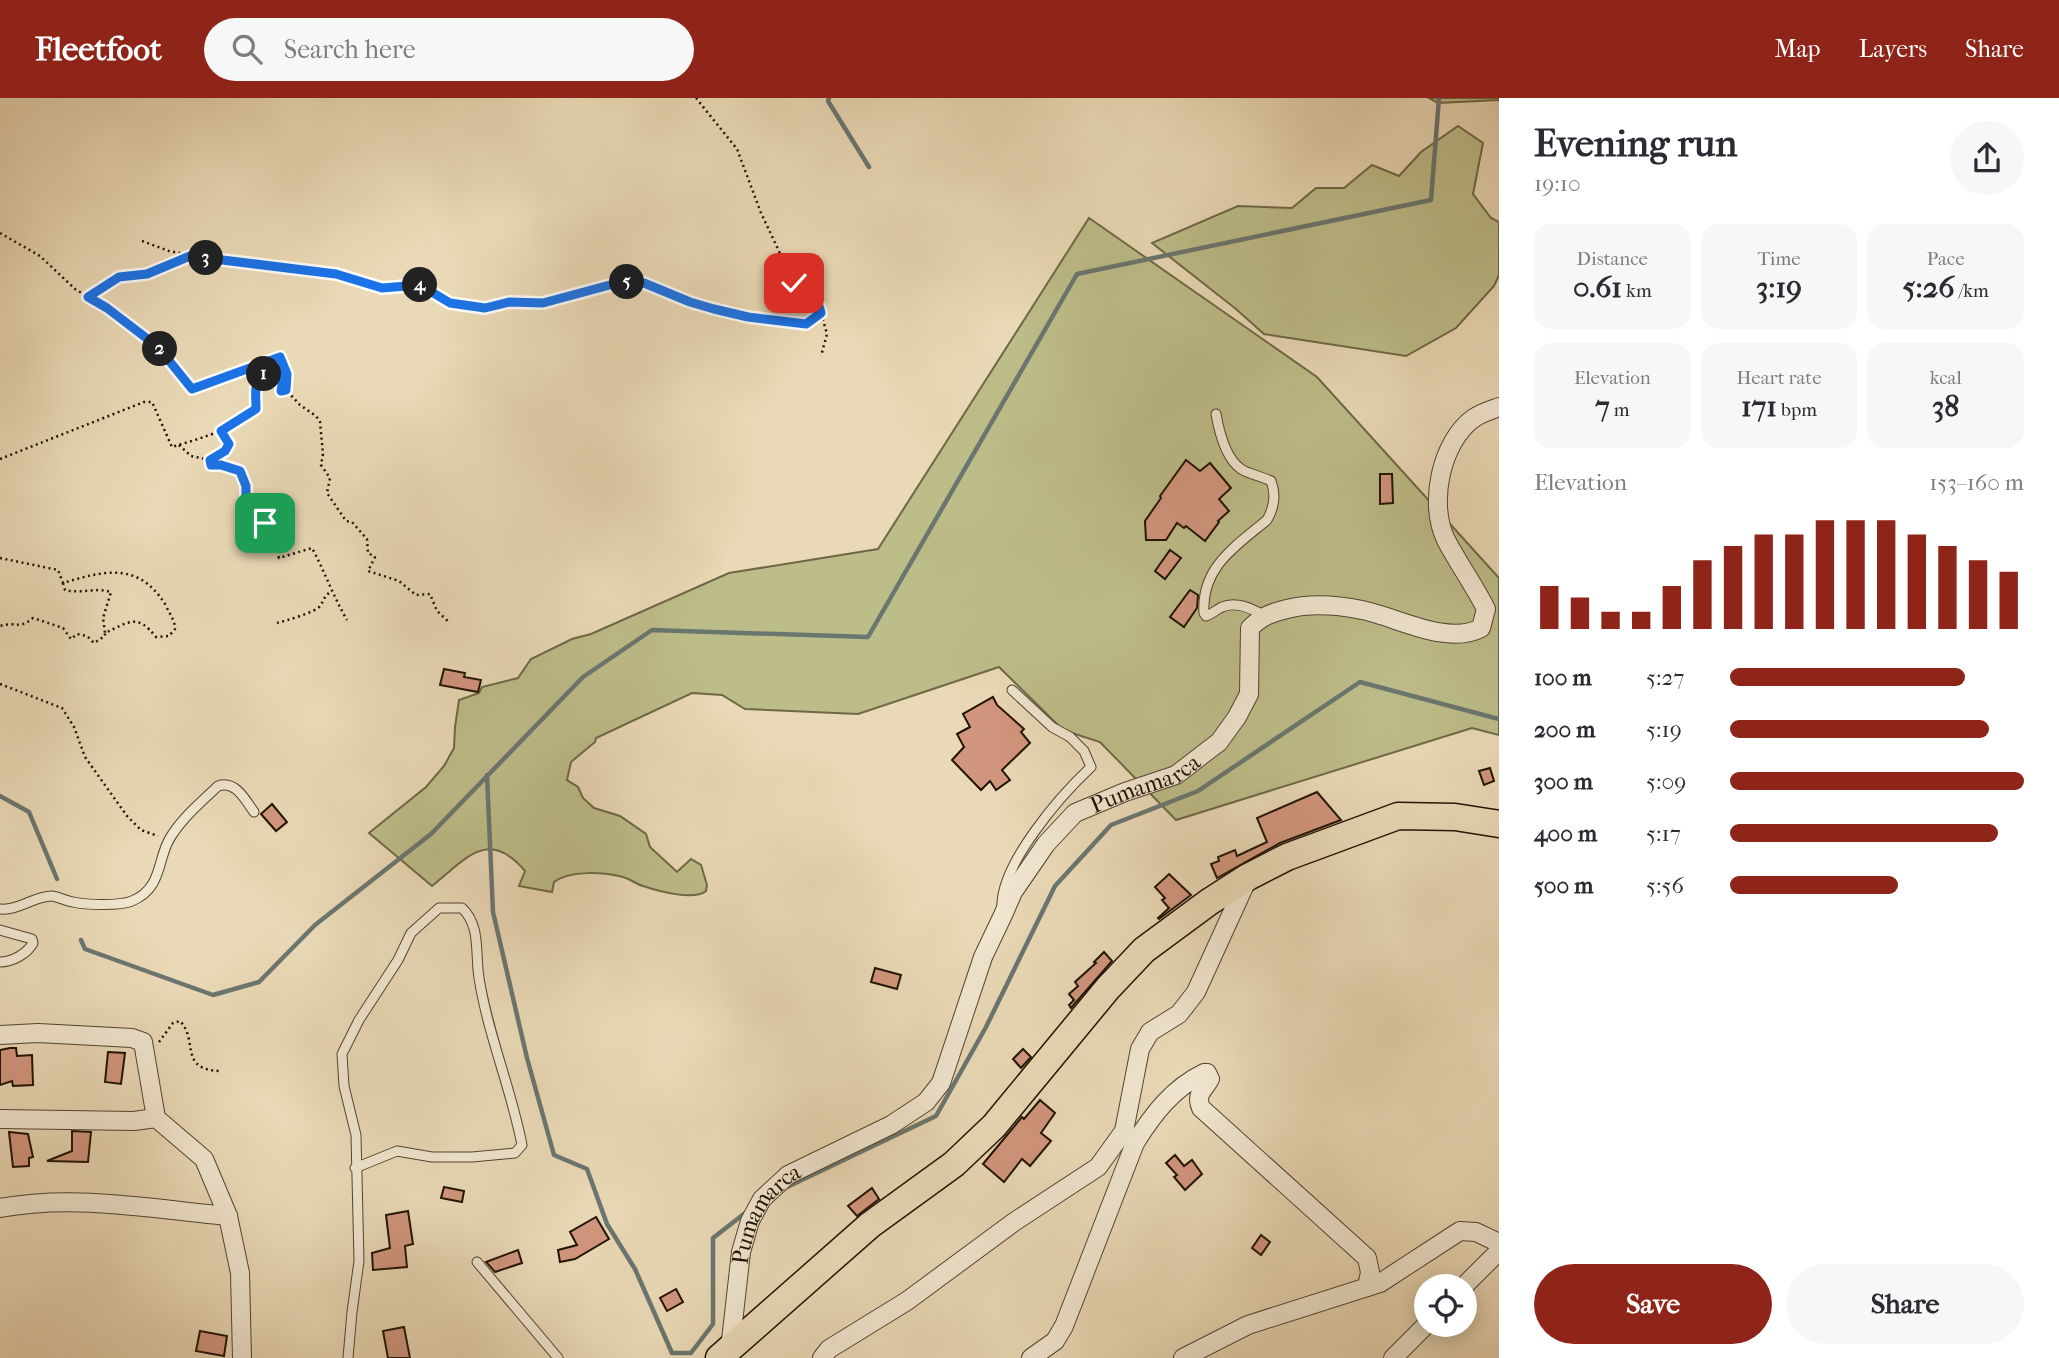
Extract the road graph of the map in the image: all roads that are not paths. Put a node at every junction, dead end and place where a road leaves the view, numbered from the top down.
1 (1499, 407) edge
2 (1216, 414) dead end
3 (1263, 615) junction
4 (1012, 690) dead end
5 (254, 812) dead end
6 (1499, 824) edge
7 (1248, 877) junction
8 (0, 909) edge
9 (1003, 915) junction
10 (0, 930) edge
11 (0, 962) edge
12 (0, 1035) edge
13 (156, 1118) junction
14 (0, 1119) edge
15 (1130, 1137) junction
16 (355, 1168) junction
17 (0, 1208) edge
18 (228, 1216) junction
19 (1499, 1243) edge
20 (1499, 1251) edge
21 (477, 1262) dead end
22 (1476, 1274) edge
23 (1367, 1287) junction
24 (1414, 1337) edge
25 (724, 1354) edge
26 (242, 1358) edge
27 (348, 1358) edge
28 (558, 1358) edge
29 (822, 1358) edge
30 (1031, 1358) edge
31 (1182, 1358) edge
32 (1393, 1358) edge

1 - 3 street
2 - 3 lane
3 - 9 street, Pumamarca
4 - 9 lane
5 - 8 lane
6 - 7 main road, Pumamarca
7 - 15 street
7 - 25 main road, Pumamarca
9 - 25 street, Pumamarca
10 - 11 lane
12 - 13 street
13 - 14 street
13 - 18 street
15 - 23 street
15 - 29 street
15 - 30 street
16 - 16 lane
16 - 27 lane
17 - 18 street
18 - 26 street
19 - 23 street
20 - 22 street
21 - 28 lane
23 - 31 street
24 - 32 street

